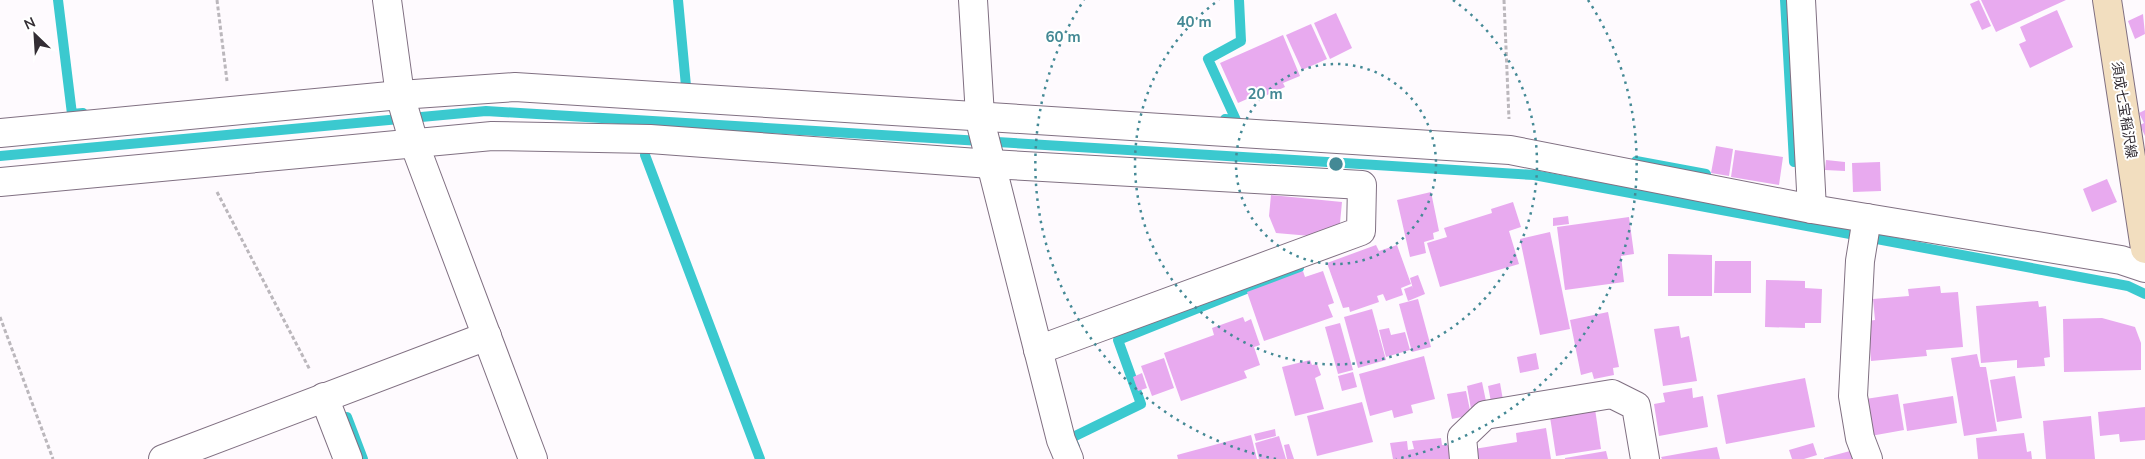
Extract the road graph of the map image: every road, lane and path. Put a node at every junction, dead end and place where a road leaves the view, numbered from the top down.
1 (217, 0) edge
2 (387, 0) edge
3 (973, 0) edge
4 (1504, 0) edge
5 (1801, 0) edge
6 (2107, 0) edge
7 (402, 100) junction
8 (231, 111) junction
9 (981, 122) junction
10 (0, 133) edge
11 (413, 139) junction
12 (1510, 150) junction
13 (990, 160) junction
14 (202, 163) junction
15 (0, 182) edge
16 (1812, 209) junction
17 (1866, 226) junction
18 (2145, 249) edge
19 (2145, 268) edge
20 (0, 317) edge
21 (487, 336) junction
22 (1038, 350) junction
23 (324, 397) junction
24 (54, 459) edge
25 (163, 459) edge
26 (348, 459) edge
27 (533, 459) edge
28 (1069, 459) edge
29 (1464, 459) edge
30 (1645, 459) edge
31 (1868, 459) edge

1 - 8 path
2 - 7 street
3 - 9 street
4 - 12 path
5 - 16 street
6 - 18 main road, 須成七宝稲沢線
7 - 8 street
7 - 9 street
7 - 11 street
8 - 10 street
9 - 12 street
9 - 13 street
11 - 13 street
11 - 14 street
11 - 21 street
12 - 16 street
13 - 22 street
13 - 22 street
14 - 15 street
14 - 23 path
16 - 17 street
17 - 19 street
17 - 31 street
20 - 24 path
21 - 23 street
21 - 27 street
22 - 28 street
23 - 25 street
23 - 26 street
29 - 30 street

